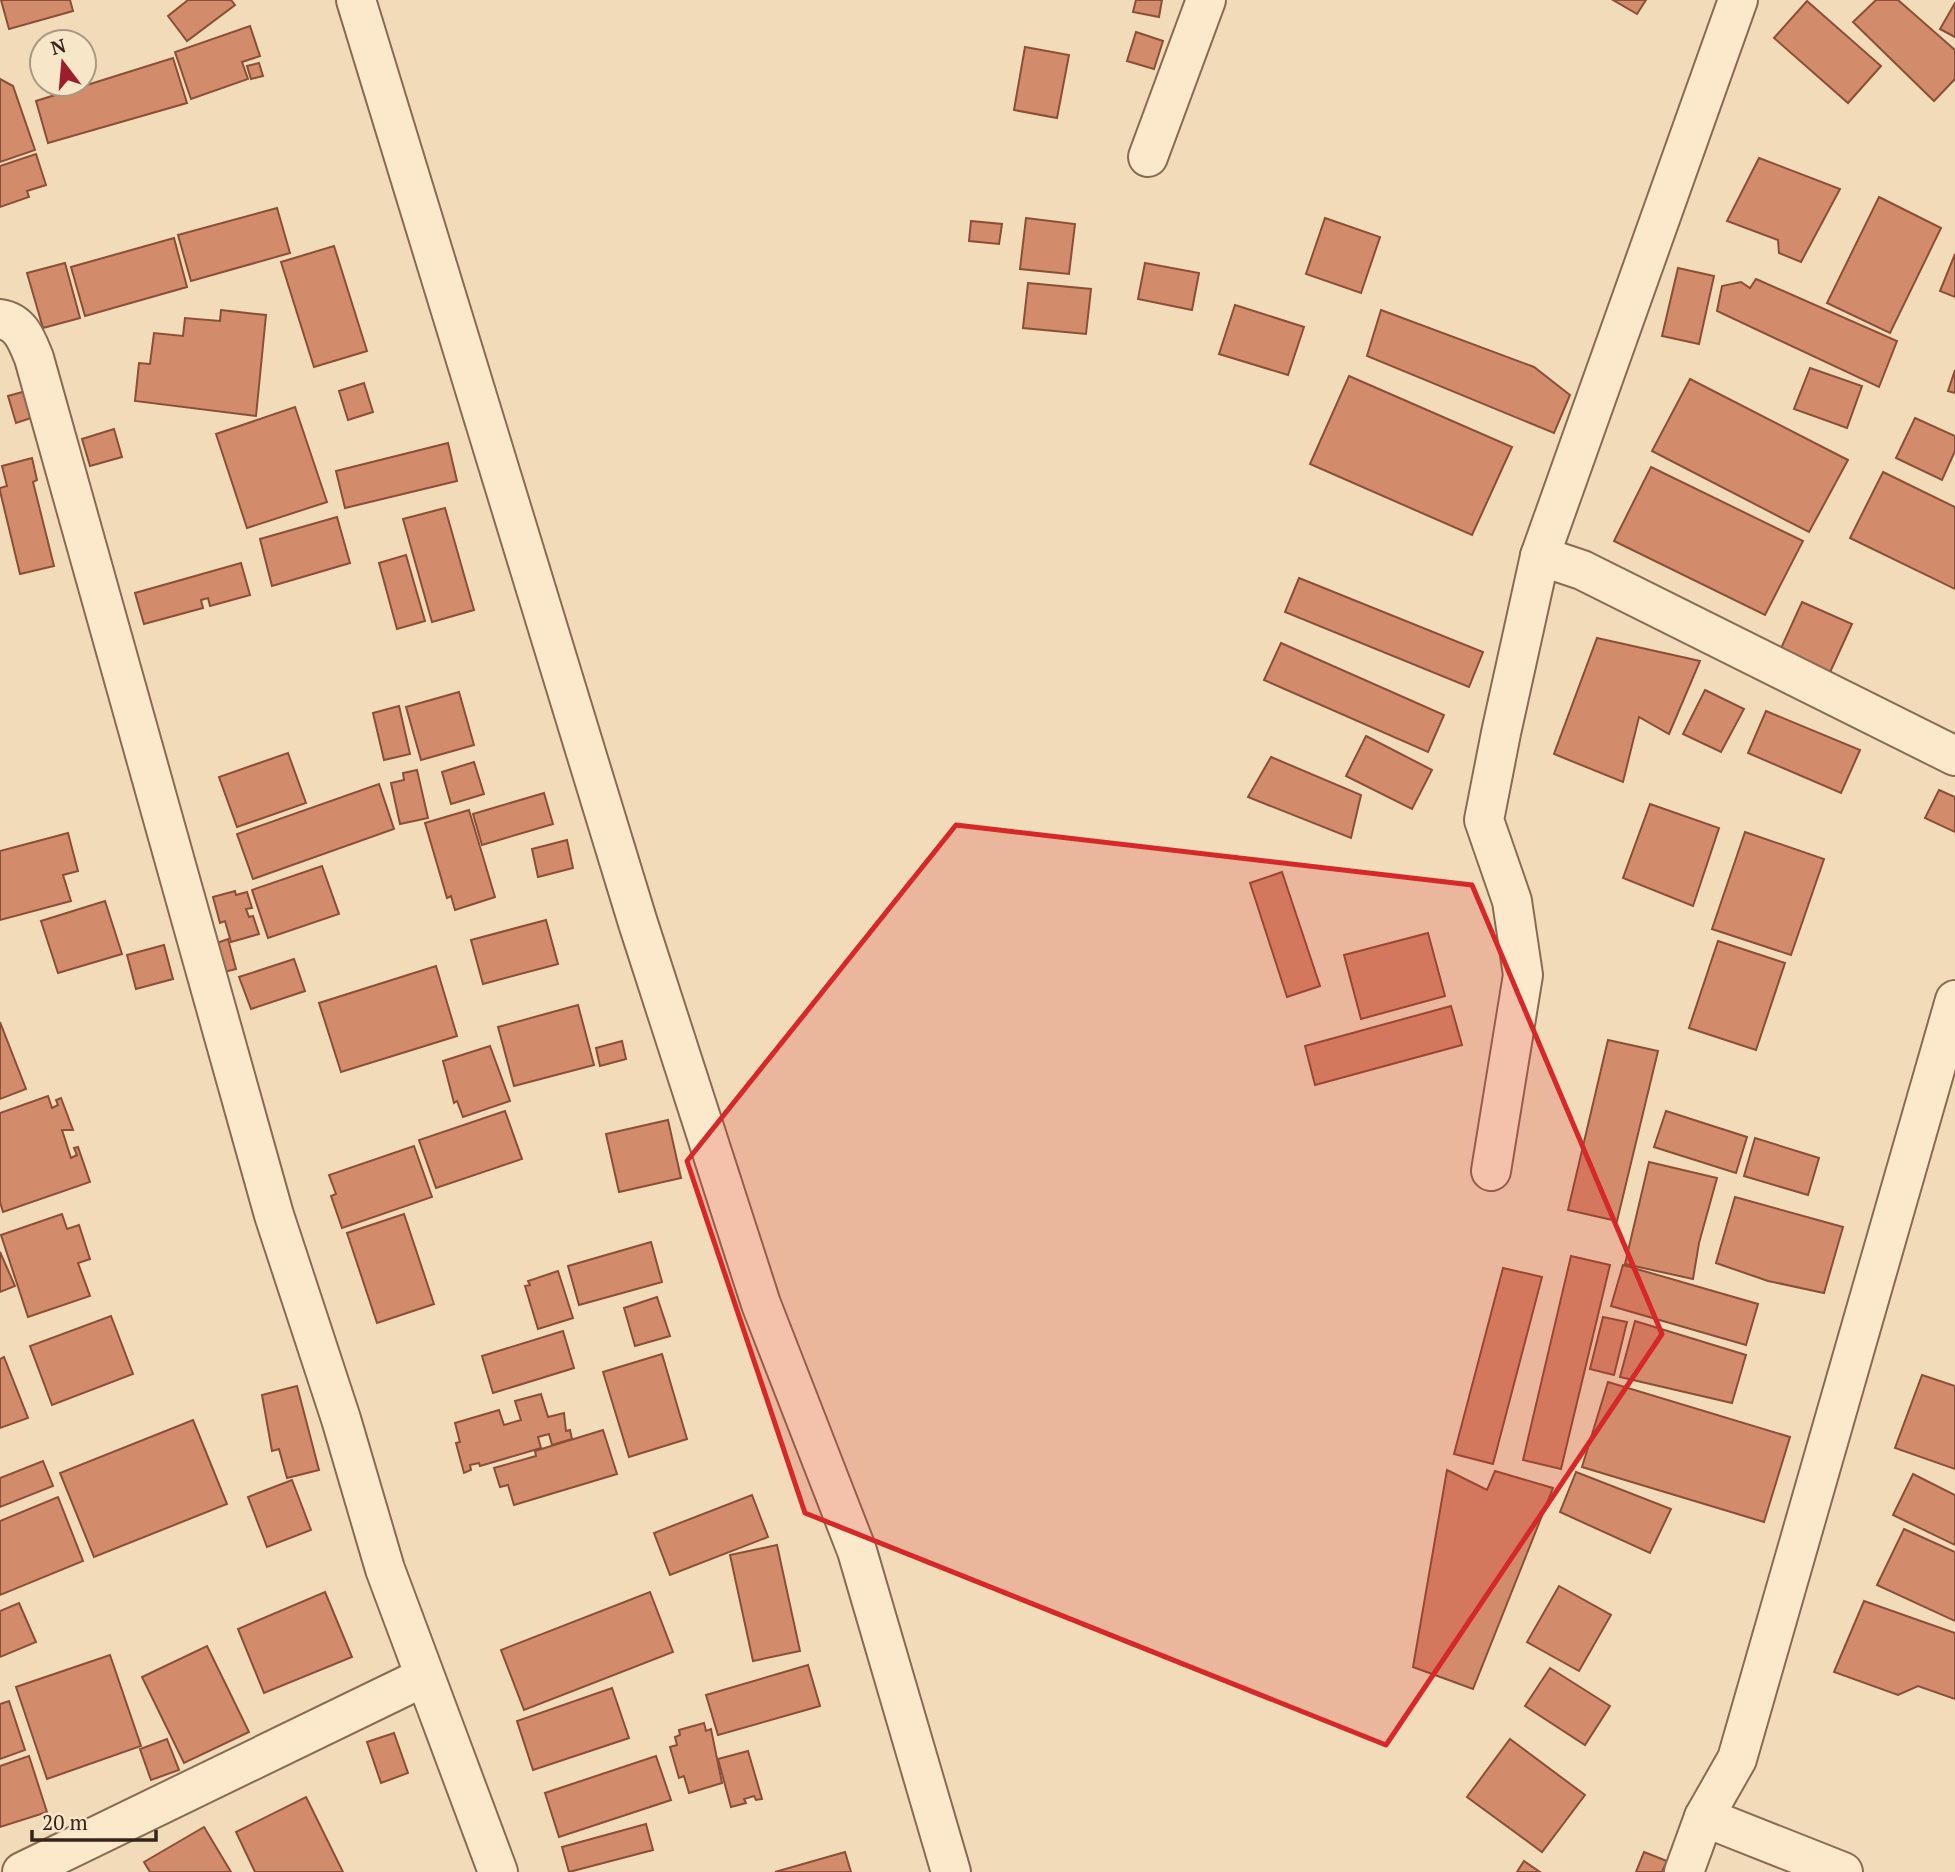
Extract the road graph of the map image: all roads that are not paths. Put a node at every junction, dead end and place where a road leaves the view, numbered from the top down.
1 (356, 0) edge
2 (1206, 0) edge
3 (1738, 0) edge
4 (1148, 157) dead end
5 (0, 319) edge
6 (1540, 556) junction
7 (1955, 755) edge
8 (1955, 1000) edge
9 (1491, 1171) dead end
10 (424, 1677) junction
11 (1704, 1817) junction
12 (22, 1872) edge
13 (498, 1872) edge
14 (951, 1872) edge
15 (1684, 1872) edge
16 (1843, 1872) edge

1 - 14 street
2 - 4 street
3 - 6 street
5 - 10 street
6 - 7 street
6 - 9 street
8 - 11 street
10 - 12 street
10 - 13 street
11 - 15 street
11 - 16 street

